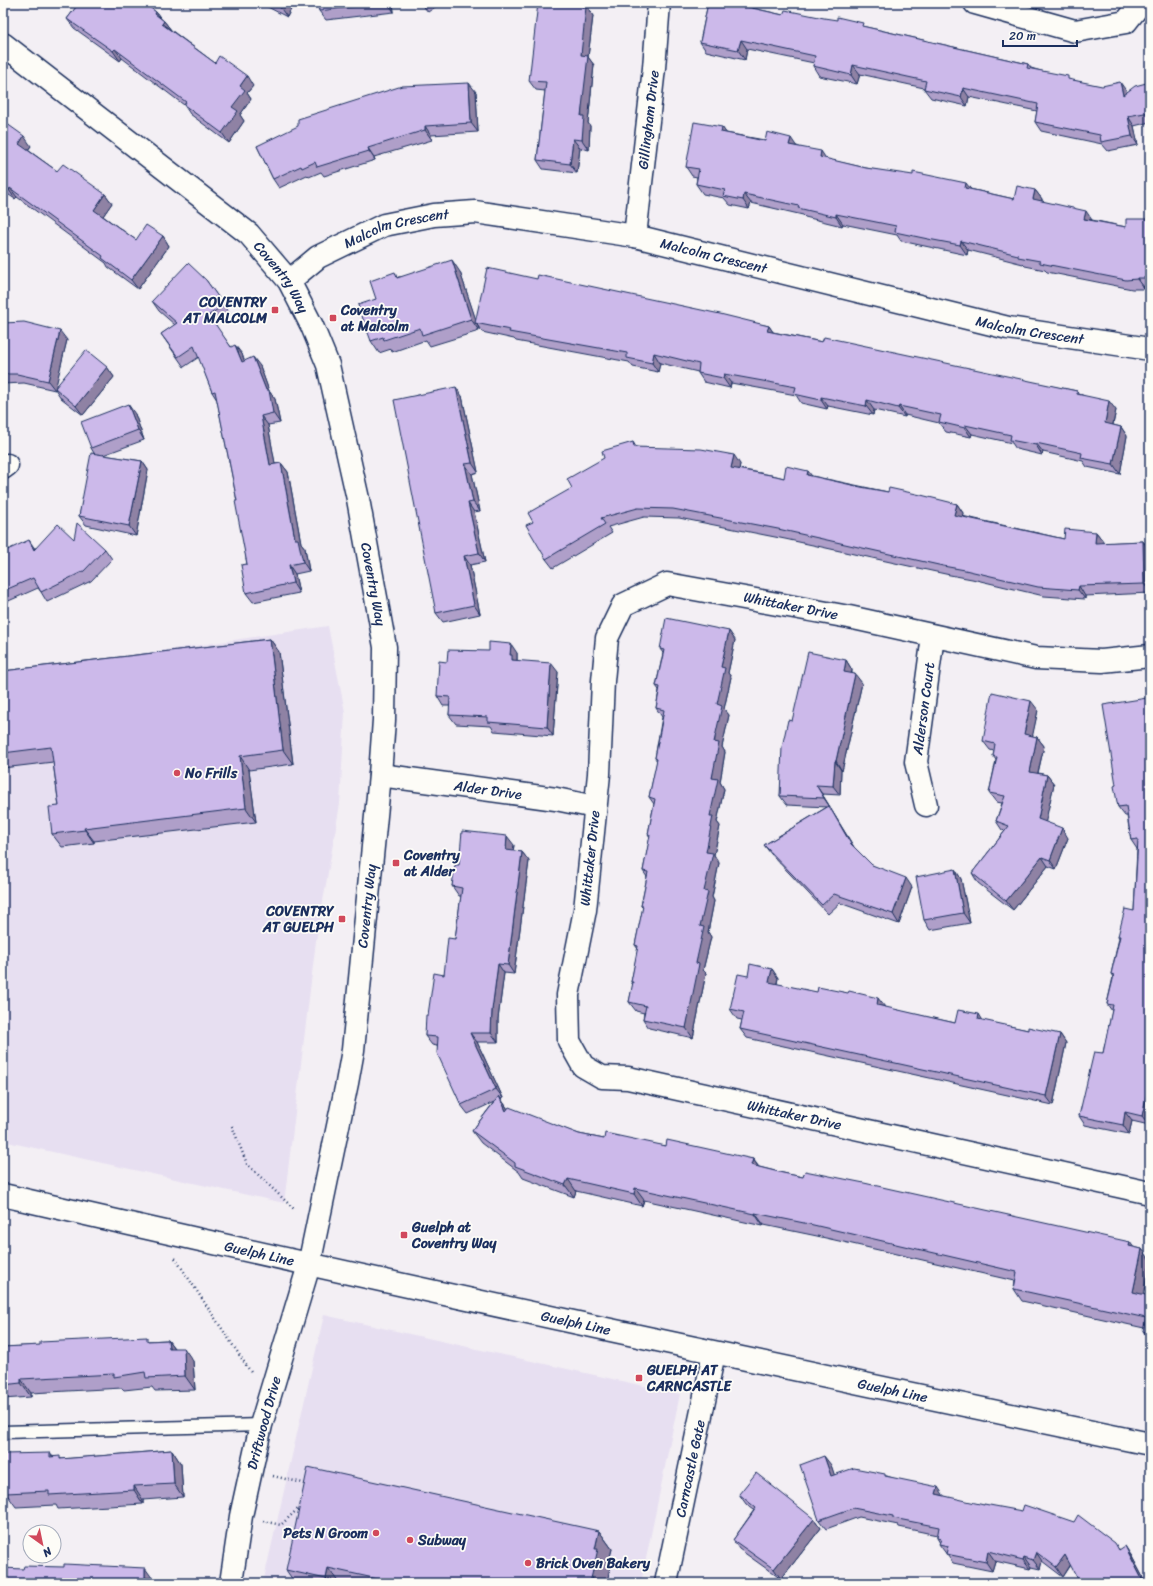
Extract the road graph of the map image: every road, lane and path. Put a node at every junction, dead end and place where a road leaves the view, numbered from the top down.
1 (659, 3) edge
2 (974, 3) edge
3 (1141, 3) edge
4 (3, 44) edge
5 (635, 236) junction
6 (289, 281) junction
7 (1150, 349) edge
8 (933, 636) junction
9 (1150, 656) edge
10 (380, 775) junction
11 (926, 805) dead end
12 (595, 807) junction
13 (232, 1126) dead end
14 (1150, 1194) edge
15 (3, 1195) edge
16 (294, 1209) dead end
17 (156, 1230) junction
18 (309, 1265) junction
19 (714, 1353) junction
20 (269, 1399) junction
21 (261, 1425) junction
22 (3, 1432) edge
23 (1150, 1444) edge
24 (251, 1470) junction
25 (312, 1486) edge
26 (303, 1504) edge
27 (241, 1516) junction
28 (231, 1583) edge
29 (666, 1583) edge

1 - 5 street, Gillingham Drive
2 - 3 street
4 - 6 street, Coventry Way
5 - 6 street, Malcolm Crescent
5 - 7 street, Malcolm Crescent
6 - 10 street, Coventry Way
8 - 9 street, Whittaker Drive
8 - 11 street, Alderson Court
8 - 12 street, Whittaker Drive
10 - 12 street, Alder Drive
10 - 18 street, Coventry Way
12 - 14 street, Whittaker Drive
13 - 16 path
15 - 17 street, Guelph Line
17 - 18 street, Guelph Line
17 - 20 path
18 - 19 street, Guelph Line
18 - 20 street, Driftwood Drive
19 - 23 street, Guelph Line
19 - 29 street, Carncastle Gate
20 - 21 street, Driftwood Drive
21 - 22 lane
21 - 24 street, Driftwood Drive
24 - 25 path
24 - 27 street, Driftwood Drive
26 - 27 path
27 - 28 street, Driftwood Drive

